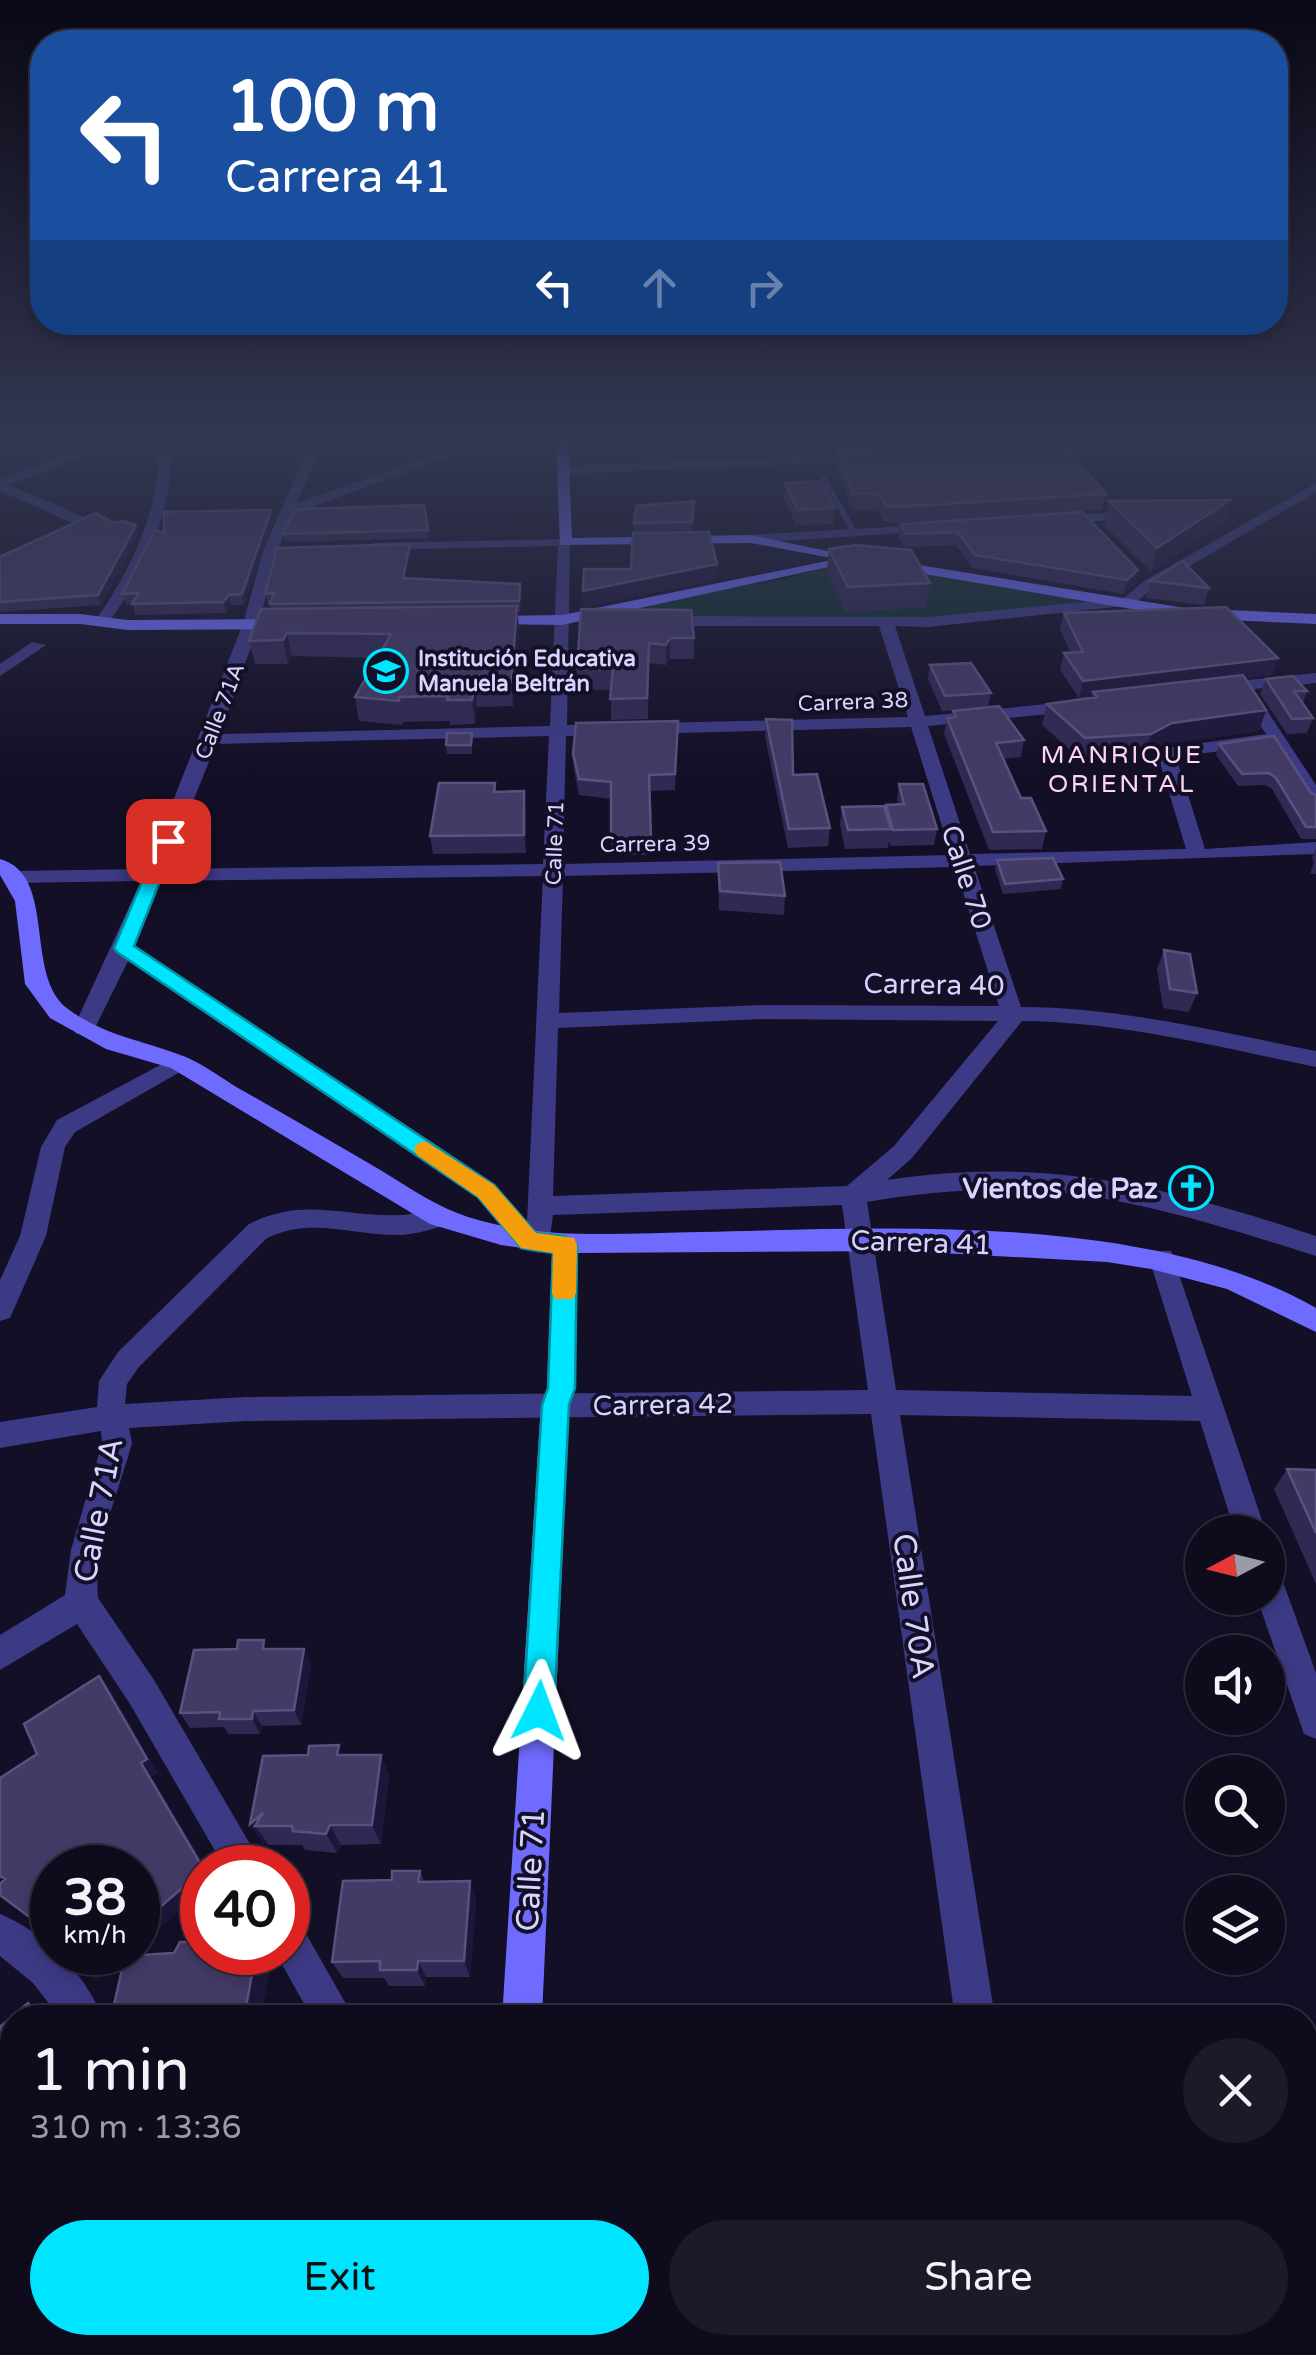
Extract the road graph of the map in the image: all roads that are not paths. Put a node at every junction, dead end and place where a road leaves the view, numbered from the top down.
1 (146, 553) edge
2 (276, 553) edge
3 (565, 553) edge
4 (825, 553) edge
5 (1201, 553) edge
6 (858, 559) junction
7 (1136, 571) edge
8 (1149, 584) junction
9 (1128, 602) junction
10 (1316, 618) edge
11 (0, 619) edge
12 (562, 620) junction
13 (104, 621) junction
14 (465, 621) edge
15 (886, 623) junction
16 (250, 624) junction
17 (309, 624) edge
18 (38, 645) dead end
19 (0, 672) edge
20 (1316, 678) edge
21 (1242, 685) junction
22 (1204, 690) edge
23 (1088, 705) edge
24 (917, 722) junction
25 (558, 731) junction
26 (1278, 738) junction
27 (209, 739) junction
28 (1316, 799) edge
29 (1316, 848) edge
30 (1197, 855) junction
31 (961, 860) junction
32 (553, 870) junction
33 (7, 871) edge
34 (154, 876) junction
35 (124, 948) junction
36 (1013, 1017) junction
37 (546, 1020) junction
38 (84, 1030) junction
39 (1316, 1058) edge
40 (179, 1064) junction
41 (854, 1195) junction
42 (543, 1206) junction
43 (439, 1217) junction
44 (860, 1239) junction
45 (545, 1243) junction
46 (1316, 1246) edge
47 (1162, 1258) junction
48 (0, 1310) edge
49 (1309, 1317) edge
50 (884, 1402) junction
51 (556, 1405) junction
52 (1207, 1408) junction
53 (113, 1417) junction
54 (0, 1435) edge
55 (1244, 1515) edge
56 (82, 1603) junction
57 (1279, 1615) edge
58 (0, 1654) edge
59 (1316, 1722) edge
60 (232, 1845) edge
61 (0, 1933) edge
62 (309, 1975) edge
63 (76, 2005) edge
64 (327, 2005) edge
65 (523, 2005) edge
66 (973, 2005) edge

1 - 13 street
2 - 16 street, Calle 71A
3 - 12 street, Calle 71
4 - 6 street
5 - 8 street
6 - 9 street
6 - 12 street
7 - 8 street
8 - 9 street
9 - 10 street
9 - 15 street
11 - 13 street
12 - 14 street
12 - 15 street
12 - 25 street, Calle 71
13 - 16 street
15 - 24 street, Calle 70
16 - 17 street
16 - 27 street, Calle 71A
18 - 19 street
20 - 21 street
21 - 22 street
21 - 26 street
23 - 24 street, Carrera 38
24 - 25 street, Carrera 38
24 - 31 street, Calle 70
25 - 27 street, Carrera 38
25 - 32 street, Calle 71
26 - 28 street
26 - 30 street
27 - 34 street, Calle 71A
29 - 30 street, Carrera 39
30 - 31 street, Carrera 39
31 - 32 street, Carrera 39
31 - 36 street, Calle 70
32 - 34 street, Carrera 39
32 - 37 street, Calle 71
33 - 34 street, Carrera 39
33 - 38 street, Carrera 41
34 - 35 street, Calle 71A
35 - 38 street, Calle 71A
35 - 45 street
36 - 37 street, Carrera 40
36 - 39 street, Carrera 40
36 - 41 street
37 - 42 street, Calle 71
38 - 40 street, Carrera 41
40 - 43 street, Carrera 41
40 - 48 street
41 - 42 street, Carrera 41
41 - 44 street, Calle 70A
41 - 46 street, Carrera 41
42 - 45 street, Calle 71
43 - 45 street, Carrera 41
43 - 53 street, Calle 71A
44 - 45 street, Carrera 41
44 - 47 street, Carrera 41
44 - 50 street, Calle 70A
45 - 51 street, Calle 71
47 - 49 street, Carrera 41
47 - 52 street
50 - 51 street, Carrera 42
50 - 52 street, Carrera 42
50 - 66 street, Calle 70A
51 - 53 street, Carrera 42
51 - 65 street, Calle 71
52 - 55 street
53 - 54 street, Carrera 42
53 - 56 street, Calle 71A
56 - 58 street
56 - 60 street, Calle 71A
57 - 59 street
61 - 63 street
62 - 64 street

